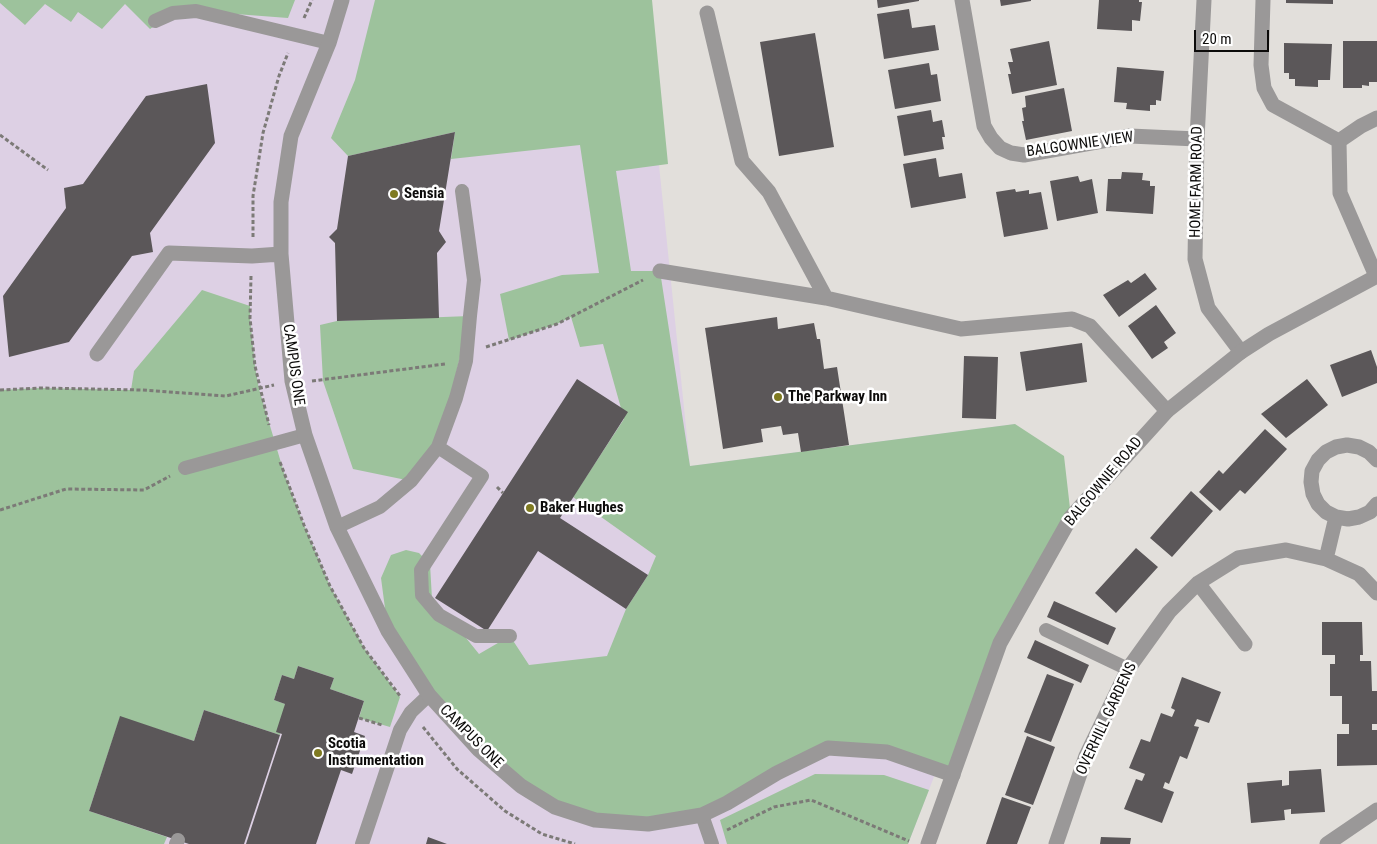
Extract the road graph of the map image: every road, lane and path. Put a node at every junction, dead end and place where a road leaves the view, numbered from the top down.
1 (342, 0) edge
2 (962, 0) edge
3 (1204, 0) edge
4 (1263, 0) edge
5 (707, 13) dead end
6 (155, 21) dead end
7 (329, 43) junction
8 (1377, 118) edge
9 (0, 135) edge
10 (1197, 140) junction
11 (1339, 141) junction
12 (48, 170) dead end
13 (462, 191) dead end
14 (281, 254) junction
15 (660, 272) joint
16 (1377, 276) edge
17 (826, 298) junction
18 (1241, 352) junction
19 (97, 354) dead end
20 (466, 357) junction
21 (292, 381) junction
22 (0, 390) edge
23 (1166, 411) junction
24 (305, 435) junction
25 (438, 447) junction
26 (1377, 460) edge
27 (186, 468) joint
28 (1377, 504) edge
29 (0, 510) edge
30 (1336, 517) junction
31 (337, 527) junction
32 (1326, 559) junction
33 (1198, 584) junction
34 (1377, 593) edge
35 (1046, 630) dead end
36 (510, 636) dead end
37 (1245, 644) dead end
38 (1128, 669) junction
39 (429, 695) junction
40 (953, 775) junction
41 (1377, 810) edge
42 (702, 815) junction
43 (711, 841) edge
44 (362, 844) edge
45 (916, 844) edge
46 (928, 844) edge
47 (1056, 844) edge
48 (1326, 844) edge

1 - 7 street, CAMPUS ONE
2 - 10 street, BALGOWNIE VIEW
3 - 10 street, HOME FARM ROAD
4 - 11 street
5 - 17 street
6 - 7 lane
7 - 14 street, CAMPUS ONE
8 - 11 street
9 - 12 path
10 - 18 street, HOME FARM ROAD
11 - 16 street
13 - 20 lane
14 - 19 street
14 - 21 street, CAMPUS ONE
15 - 17 street
15 - 20 path
16 - 18 street, BALGOWNIE ROAD
17 - 23 street
18 - 23 street, BALGOWNIE ROAD
20 - 21 path
20 - 25 lane
21 - 22 path
21 - 24 street, CAMPUS ONE
23 - 40 street, BALGOWNIE ROAD
24 - 27 lane
24 - 31 street, CAMPUS ONE
25 - 31 lane
25 - 36 lane
26 - 30 street
27 - 29 path
28 - 30 street
30 - 32 street
31 - 39 street, CAMPUS ONE
32 - 33 street, OVERHILL GARDENS
32 - 34 street, OVERHILL GARDENS
33 - 37 street
33 - 38 street, OVERHILL GARDENS
35 - 38 lane
38 - 47 street, OVERHILL GARDENS
39 - 42 street, CAMPUS ONE
39 - 44 lane
40 - 42 street, CAMPUS ONE
40 - 46 street, BALGOWNIE ROAD
41 - 48 street
42 - 43 lane
43 - 45 path

